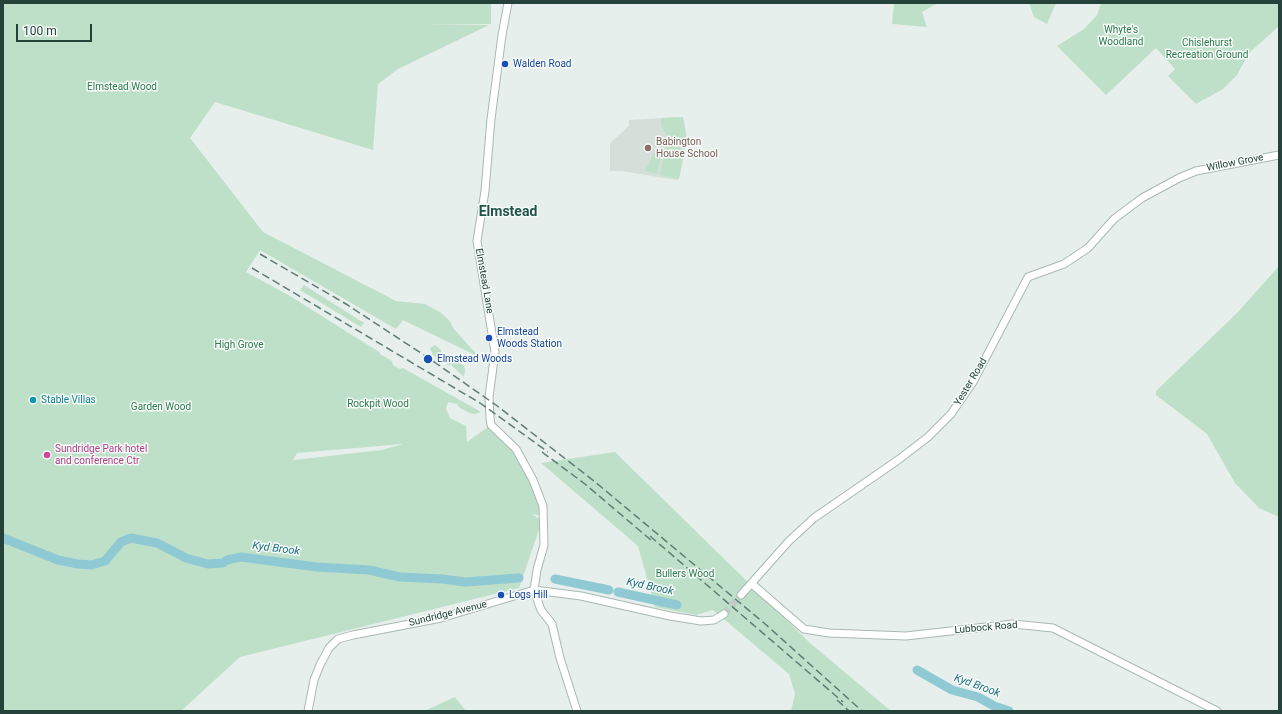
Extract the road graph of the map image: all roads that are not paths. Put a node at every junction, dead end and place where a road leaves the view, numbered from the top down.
1 (508, 3) edge
2 (1279, 155) edge
3 (1191, 172) joint
4 (752, 584) junction
5 (534, 590) junction
6 (741, 595) tunnel mouth
7 (724, 614) tunnel mouth
8 (308, 711) edge
9 (577, 711) edge
10 (1217, 711) edge

1 - 5 street, Elmstead Lane
2 - 3 street, Willow Grove
3 - 4 street, Yester Road
4 - 6 street, Yester Road
4 - 10 street, Lubbock Road
5 - 7 street, Sundridge Avenue
5 - 8 street, Sundridge Avenue
5 - 9 street

